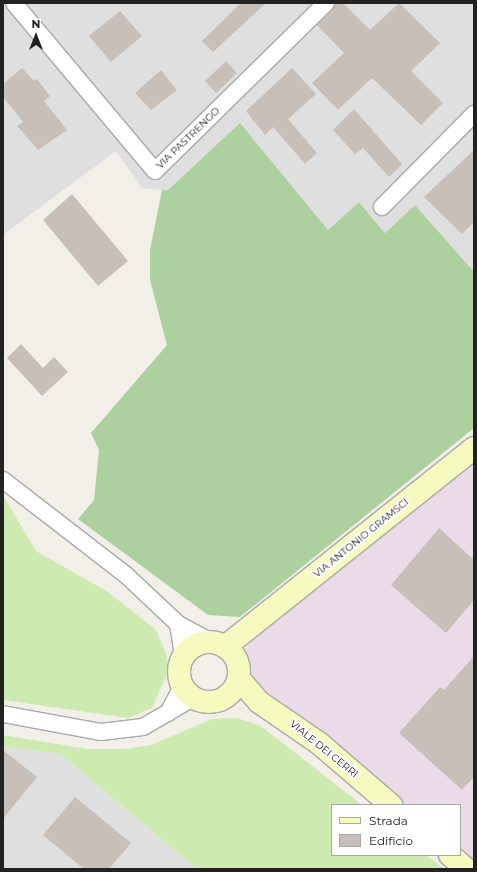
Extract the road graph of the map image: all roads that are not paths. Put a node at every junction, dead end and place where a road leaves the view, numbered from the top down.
1 (14, 3) edge
2 (326, 3) edge
3 (474, 114) edge
4 (382, 207) dead end
5 (474, 448) edge
6 (3, 480) edge
7 (178, 624) junction
8 (183, 656) junction
9 (228, 656) junction
10 (187, 693) junction
11 (224, 699) junction
12 (258, 702) junction
13 (3, 714) edge
14 (390, 804) edge
15 (451, 856) edge
16 (466, 869) edge

1 - 2 street, VIA PASTRENGO
3 - 4 street
5 - 9 street, VIA ANTONIO GRAMSCI
6 - 7 street
7 - 8 street
7 - 9 street
8 - 9 street
8 - 10 street
9 - 11 street, VIA ANTONIO GRAMSCI
9 - 12 street, VIALE DEI CERRI
10 - 11 street
10 - 13 street
11 - 12 street
12 - 14 street, VIALE DEI CERRI
15 - 16 street

